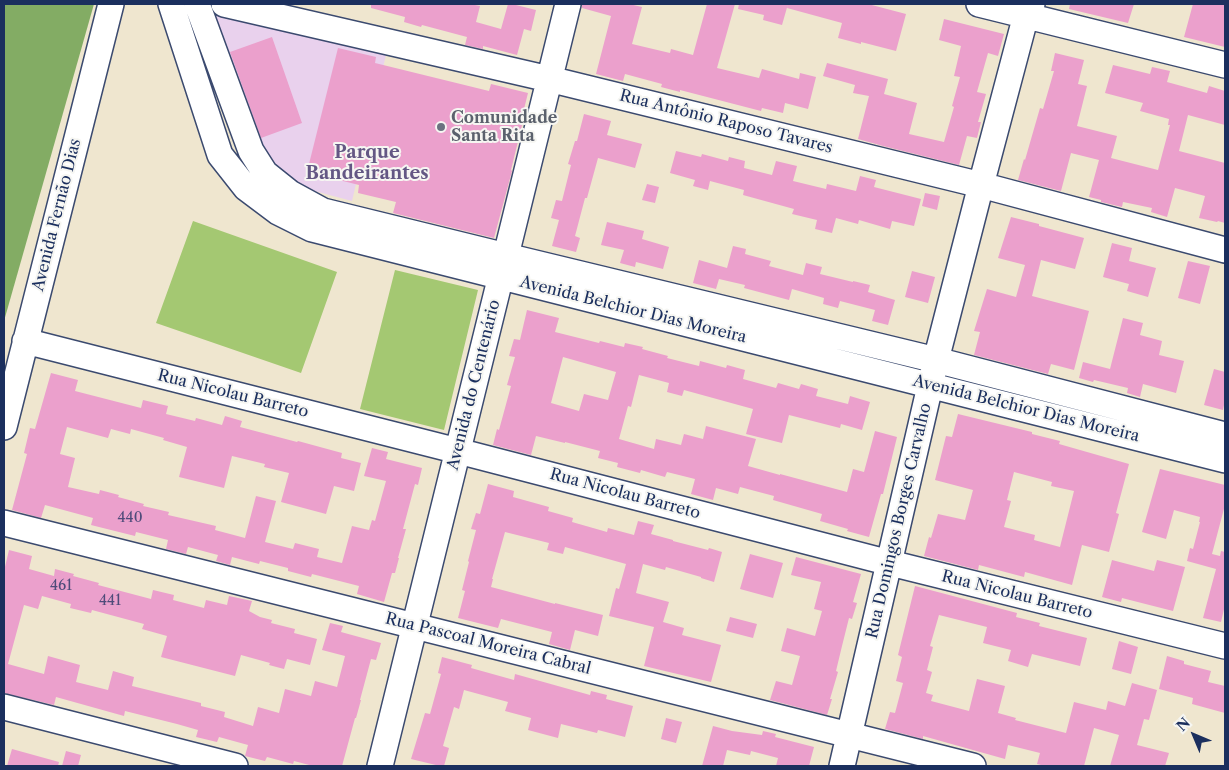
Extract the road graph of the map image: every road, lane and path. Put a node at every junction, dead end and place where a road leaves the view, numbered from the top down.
1 (111, 4) edge
2 (171, 4) edge
3 (197, 4) edge
4 (224, 4) edge
5 (568, 4) edge
6 (979, 4) edge
7 (1027, 8) edge
8 (1225, 64) edge
9 (549, 79) junction
10 (981, 185) junction
11 (1225, 250) edge
12 (503, 267) junction
13 (25, 341) junction
14 (936, 360) junction
15 (931, 385) junction
16 (4, 427) edge
17 (1225, 436) edge
18 (458, 451) junction
19 (1225, 460) edge
20 (4, 523) edge
21 (890, 563) junction
22 (414, 626) junction
23 (1225, 646) edge
24 (4, 707) edge
25 (850, 735) junction
26 (235, 766) edge
27 (380, 766) edge
28 (842, 766) edge
29 (973, 766) edge

1 - 13 street, Avenida Fernão Dias
2 - 12 street, Avenida Belchior Dias Moreira
3 - 12 street, Avenida Belchior Dias Moreira
4 - 9 street, Rua Antônio Raposo Tavares
5 - 9 street, Avenida do Centenário
6 - 7 street
7 - 8 street
7 - 10 street, Rua Domingos Borges Carvalho
9 - 10 street, Rua Antônio Raposo Tavares
9 - 12 street, Avenida do Centenário
10 - 11 street, Rua Antônio Raposo Tavares
10 - 14 street, Rua Domingos Borges Carvalho
12 - 14 street, Avenida Belchior Dias Moreira
12 - 15 street, Avenida Belchior Dias Moreira
12 - 18 street, Avenida do Centenário
13 - 16 street, Avenida Fernão Dias
13 - 18 street, Rua Nicolau Barreto
14 - 15 street, Rua Domingos Borges Carvalho
14 - 17 street, Avenida Belchior Dias Moreira
15 - 19 street, Avenida Belchior Dias Moreira
15 - 21 street, Rua Domingos Borges Carvalho
18 - 21 street, Rua Nicolau Barreto
18 - 22 street, Avenida do Centenário
20 - 22 street, Rua Pascoal Moreira Cabral
21 - 23 street, Rua Nicolau Barreto
21 - 25 street, Rua Domingos Borges Carvalho
22 - 25 street, Rua Pascoal Moreira Cabral
22 - 27 street, Avenida do Centenário
24 - 26 street
25 - 28 street, Rua Domingos Borges Carvalho
25 - 29 street, Rua Pascoal Moreira Cabral

